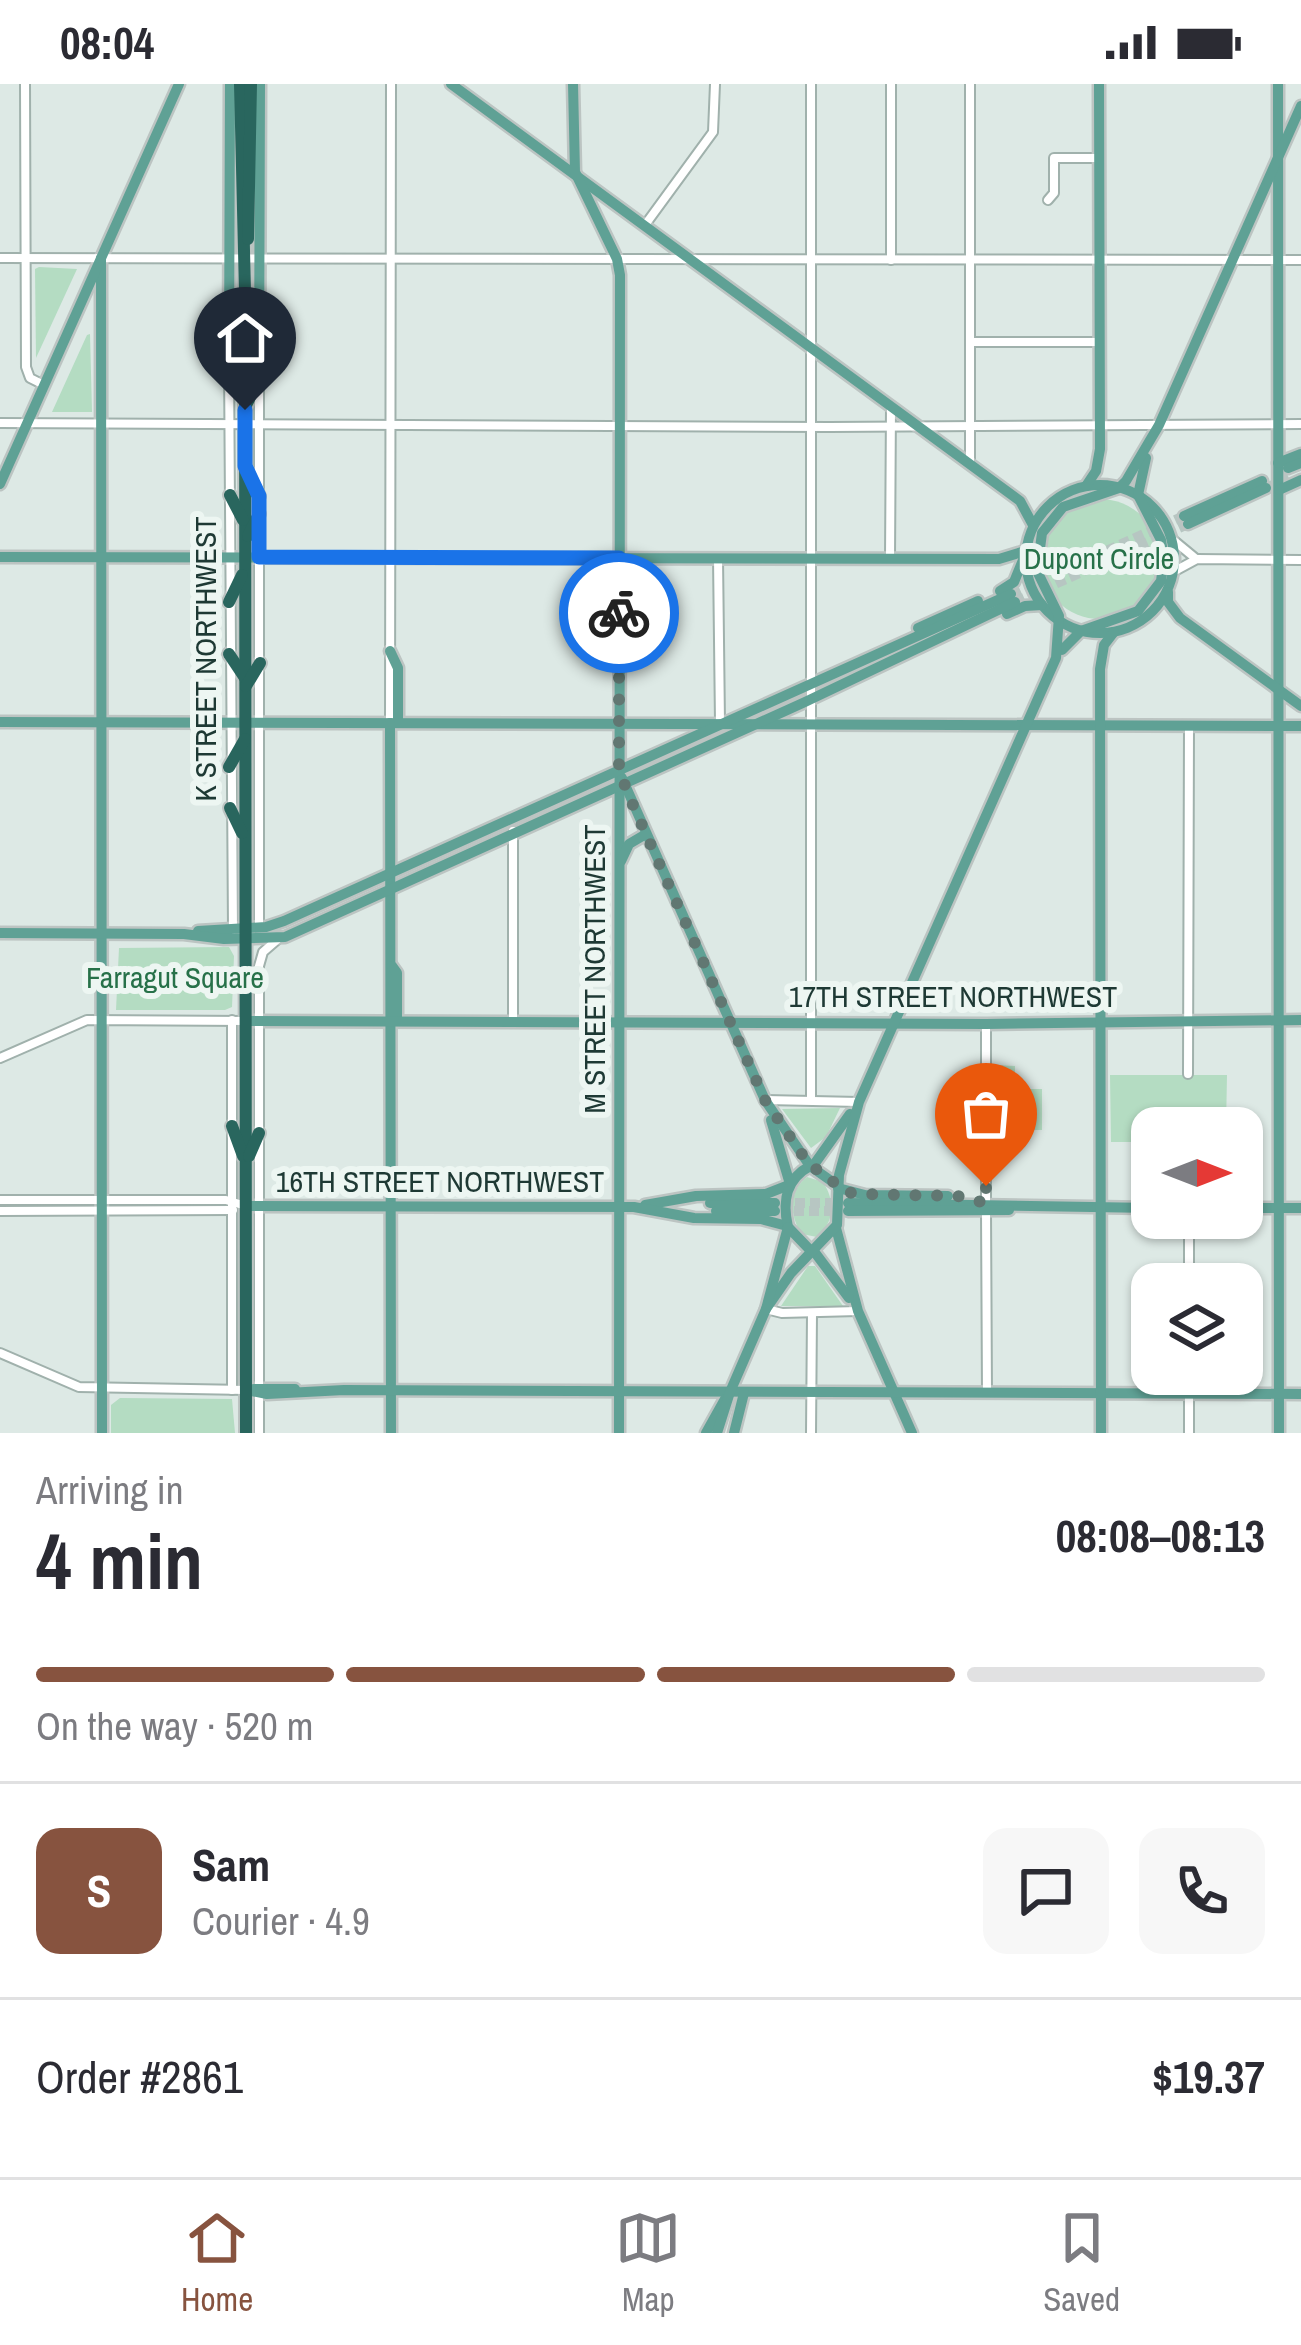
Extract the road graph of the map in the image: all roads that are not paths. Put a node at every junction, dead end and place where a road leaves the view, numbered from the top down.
1 (26, 84) edge
2 (179, 84) edge
3 (230, 84) edge
4 (240, 84) edge
5 (255, 84) edge
6 (391, 84) edge
7 (452, 84) edge
8 (573, 84) edge
9 (715, 84) edge
10 (811, 84) edge
11 (891, 84) edge
12 (970, 84) edge
13 (1099, 84) edge
14 (1278, 84) edge
15 (1301, 106) edge
16 (1099, 158) junction
17 (1278, 159) junction
18 (576, 176) junction
19 (1048, 200) dead end
20 (645, 225) junction
21 (0, 258) edge
22 (26, 258) junction
23 (101, 258) junction
24 (230, 258) junction
25 (252, 258) junction
26 (390, 258) junction
27 (617, 259) junction
28 (689, 259) junction
29 (811, 260) junction
30 (891, 260) junction
31 (970, 260) junction
32 (1099, 260) junction
33 (1232, 260) junction
34 (1279, 260) junction
35 (1301, 260) edge
36 (252, 312) junction
37 (230, 331) junction
38 (970, 342) junction
39 (1100, 342) junction
40 (812, 347) junction
41 (230, 357) junction
42 (259, 380) junction
43 (44, 385) junction
44 (245, 388) junction
45 (245, 406) junction
46 (891, 406) junction
47 (390, 422) junction
48 (0, 423) edge
49 (27, 423) junction
50 (101, 424) junction
51 (1278, 424) junction
52 (1301, 424) edge
53 (230, 425) junction
54 (252, 425) junction
55 (970, 425) junction
56 (1159, 425) junction
57 (620, 426) junction
58 (918, 426) junction
59 (1100, 426) junction
60 (811, 427) junction
61 (891, 427) junction
62 (1150, 444) junction
63 (1100, 448) junction
64 (1301, 458) edge
65 (970, 464) junction
66 (245, 466) junction
67 (1292, 472) edge
68 (0, 484) edge
69 (1085, 486) junction
70 (1269, 486) junction
71 (1116, 487) junction
72 (230, 495) junction
73 (1138, 495) junction
74 (259, 496) junction
75 (1020, 501) junction
76 (1048, 505) junction
77 (259, 514) joint
78 (1186, 520) tunnel mouth
79 (245, 526) junction
80 (1033, 526) junction
81 (1172, 539) junction
82 (1025, 554) junction
83 (248, 556) junction
84 (0, 557) edge
85 (101, 557) junction
86 (230, 557) junction
87 (391, 558) junction
88 (619, 558) junction
89 (718, 558) junction
90 (811, 559) junction
91 (890, 559) junction
92 (1197, 559) junction
93 (1279, 560) junction
94 (1301, 560) edge
95 (1173, 572) junction
96 (1168, 588) junction
97 (230, 602) junction
98 (245, 605) junction
99 (1042, 605) junction
100 (1149, 614) junction
101 (1180, 618) junction
102 (1059, 622) junction
103 (260, 626) junction
104 (1085, 632) junction
105 (1114, 632) junction
106 (881, 650) junction
107 (390, 651) joint
108 (229, 654) junction
109 (1056, 658) junction
110 (260, 662) junction
111 (877, 669) junction
112 (1100, 669) junction
113 (812, 681) junction
114 (245, 683) junction
115 (1278, 689) junction
116 (812, 699) junction
117 (1301, 706) edge
118 (0, 722) edge
119 (103, 722) junction
120 (229, 722) junction
121 (252, 722) junction
122 (394, 723) junction
123 (619, 723) junction
124 (720, 724) junction
125 (756, 724) junction
126 (812, 724) junction
127 (1026, 725) junction
128 (1100, 725) junction
129 (1189, 726) junction
130 (1301, 726) edge
131 (1279, 727) junction
132 (245, 738) junction
133 (245, 766) junction
134 (230, 767) junction
135 (619, 769) junction
136 (622, 784) junction
137 (259, 794) junction
138 (230, 808) junction
139 (512, 818) junction
140 (513, 833) junction
141 (646, 834) junction
142 (246, 840) junction
143 (620, 864) junction
144 (394, 871) junction
145 (394, 888) junction
146 (230, 928) junction
147 (250, 931) junction
148 (0, 933) edge
149 (102, 934) junction
150 (184, 934) junction
151 (280, 938) junction
152 (102, 1020) junction
153 (1188, 1020) junction
154 (1279, 1020) junction
155 (1301, 1020) edge
156 (246, 1021) junction
157 (394, 1021) junction
158 (514, 1021) junction
159 (623, 1022) junction
160 (730, 1022) junction
161 (812, 1022) junction
162 (894, 1023) junction
163 (1100, 1023) junction
164 (986, 1024) junction
165 (0, 1058) edge
166 (1188, 1073) dead end
167 (765, 1100) junction
168 (812, 1100) junction
169 (859, 1102) junction
170 (232, 1126) junction
171 (260, 1133) junction
172 (246, 1163) junction
173 (812, 1166) junction
174 (790, 1184) junction
175 (838, 1186) junction
176 (0, 1200) edge
177 (100, 1205) junction
178 (242, 1206) junction
179 (394, 1206) junction
180 (659, 1206) junction
181 (626, 1207) junction
182 (775, 1207) tunnel mouth
183 (848, 1207) tunnel mouth
184 (986, 1208) junction
185 (1100, 1208) junction
186 (1131, 1208) edge
187 (1263, 1208) edge
188 (1279, 1208) junction
189 (1301, 1208) edge
190 (0, 1211) edge
191 (788, 1227) junction
192 (836, 1227) junction
193 (812, 1250) junction
194 (766, 1310) junction
195 (858, 1311) junction
196 (812, 1313) junction
197 (0, 1353) edge
198 (102, 1389) junction
199 (249, 1390) junction
200 (394, 1390) junction
201 (622, 1391) junction
202 (737, 1392) junction
203 (812, 1393) junction
204 (895, 1393) junction
205 (987, 1393) junction
206 (1100, 1393) junction
207 (1131, 1393) edge
208 (1263, 1394) edge
209 (1279, 1394) junction
210 (1301, 1394) edge
211 (1189, 1395) edge
212 (102, 1433) edge
213 (246, 1433) edge
214 (259, 1433) edge
215 (392, 1433) edge
216 (622, 1433) edge
217 (706, 1433) edge
218 (717, 1433) edge
219 (734, 1433) edge
220 (811, 1433) edge
221 (913, 1433) edge
222 (1101, 1433) edge
223 (1189, 1433) edge
224 (1279, 1433) edge

1 - 22 street
2 - 23 main road
3 - 24 main road, K STREET NORTHWEST
4 - 25 highway, K STREET NORTHWEST
5 - 25 highway, K STREET NORTHWEST
6 - 26 street
7 - 18 main road
8 - 18 main road, M STREET NORTHWEST
9 - 20 street
10 - 29 street
11 - 30 street
12 - 31 street
13 - 16 main road
14 - 17 main road
15 - 17 main road
16 - 19 street
16 - 32 main road
17 - 33 main road
17 - 34 main road
18 - 20 main road
18 - 27 main road, M STREET NORTHWEST
20 - 28 main road
21 - 22 street
22 - 23 street
22 - 43 street
23 - 24 street
23 - 43 main road
23 - 50 main road
24 - 25 street
24 - 37 main road, K STREET NORTHWEST
25 - 26 street
25 - 36 main road, K STREET NORTHWEST
25 - 36 highway, K STREET NORTHWEST
26 - 27 street
26 - 47 street
27 - 28 street
27 - 57 main road, M STREET NORTHWEST
28 - 29 street
28 - 40 main road
29 - 30 street
29 - 40 street
30 - 31 street
31 - 32 street
31 - 38 street
32 - 33 street
32 - 39 main road
33 - 34 street
33 - 56 main road
34 - 35 street
34 - 51 main road
36 - 37 highway
36 - 42 main road, K STREET NORTHWEST
36 - 44 highway, K STREET NORTHWEST
37 - 41 main road, K STREET NORTHWEST
38 - 39 street
38 - 55 street
39 - 59 main road
40 - 46 main road
40 - 60 street
41 - 44 highway
41 - 53 street, K STREET NORTHWEST
42 - 45 highway
42 - 54 street, K STREET NORTHWEST
43 - 49 main road
44 - 45 highway, K STREET NORTHWEST
45 - 54 highway, K STREET NORTHWEST
46 - 58 main road
46 - 61 street
47 - 54 street
47 - 57 street
47 - 87 street
48 - 49 street
49 - 50 street
49 - 68 main road
50 - 53 street
50 - 85 main road
51 - 52 street
51 - 56 street
51 - 67 main road
53 - 54 street
53 - 72 street, K STREET NORTHWEST
54 - 66 highway, K STREET NORTHWEST
54 - 74 street, K STREET NORTHWEST
55 - 58 street
55 - 59 street
55 - 65 street
56 - 59 street
56 - 62 main road
57 - 60 street
57 - 88 main road, M STREET NORTHWEST
58 - 61 street
58 - 65 main road
59 - 63 main road
60 - 61 street
60 - 90 street
61 - 91 street
62 - 71 main road
62 - 73 main road
63 - 69 main road
63 - 71 main road
64 - 67 main road
65 - 75 main road
66 - 74 highway
66 - 79 highway, K STREET NORTHWEST
67 - 70 main road
67 - 70 main road
69 - 71 main road
69 - 76 main road
70 - 78 main road
70 - 93 main road
71 - 73 main road
71 - 102 main road
72 - 79 highway
72 - 86 street, K STREET NORTHWEST
73 - 81 main road
73 - 104 main road
74 - 77 street, K STREET NORTHWEST
75 - 76 main road
75 - 80 main road
76 - 80 main road
77 - 83 highway
79 - 83 highway, K STREET NORTHWEST
80 - 82 main road
81 - 92 street
81 - 95 main road
82 - 91 main road
82 - 99 main road
82 - 106 main road
83 - 86 main road
83 - 87 main road
83 - 97 highway
83 - 98 highway, K STREET NORTHWEST
83 - 103 street, K STREET NORTHWEST
84 - 85 main road
85 - 86 main road
85 - 119 main road
86 - 97 street, K STREET NORTHWEST
87 - 88 main road
87 - 107 street
88 - 89 main road
88 - 123 main road, M STREET NORTHWEST
89 - 90 main road
89 - 124 street
90 - 91 main road
90 - 113 street
92 - 93 street
92 - 95 street
93 - 94 street
93 - 115 main road
95 - 96 main road
96 - 100 main road
96 - 101 main road
97 - 108 street, K STREET NORTHWEST
98 - 103 highway
98 - 114 highway, K STREET NORTHWEST
99 - 102 main road
99 - 111 main road
100 - 101 main road
100 - 105 main road
101 - 115 main road
102 - 104 main road
102 - 109 main road
103 - 110 street, K STREET NORTHWEST
104 - 105 main road
104 - 109 main road
104 - 112 main road
105 - 112 main road
106 - 111 main road
106 - 113 main road
107 - 122 main road
108 - 114 highway
108 - 120 street, K STREET NORTHWEST
109 - 127 main road
110 - 114 highway
110 - 121 street, K STREET NORTHWEST
111 - 116 main road
112 - 128 main road
113 - 116 street
113 - 124 main road
114 - 121 highway, K STREET NORTHWEST
115 - 117 main road
115 - 131 main road
116 - 125 main road
116 - 126 street
118 - 119 main road
119 - 120 main road
119 - 149 main road
120 - 121 main road
120 - 134 street, K STREET NORTHWEST
121 - 122 main road
121 - 132 highway, K STREET NORTHWEST
121 - 137 street, K STREET NORTHWEST
122 - 123 main road
122 - 144 main road
123 - 124 main road
123 - 135 main road, M STREET NORTHWEST
124 - 125 main road
124 - 135 main road
125 - 126 main road
125 - 136 main road
126 - 127 main road
126 - 161 street
127 - 128 main road
127 - 162 main road
128 - 129 main road
128 - 163 main road
129 - 131 main road
129 - 153 street
130 - 131 main road
131 - 154 main road
132 - 133 highway, K STREET NORTHWEST
132 - 134 highway
133 - 137 highway
133 - 142 highway, K STREET NORTHWEST
134 - 138 street, K STREET NORTHWEST
135 - 136 main road, M STREET NORTHWEST
135 - 139 main road
136 - 140 main road
136 - 141 main road
136 - 143 main road, M STREET NORTHWEST
137 - 147 street, K STREET NORTHWEST
138 - 142 highway
138 - 146 street, K STREET NORTHWEST
139 - 140 street
139 - 144 main road
140 - 145 main road
140 - 158 street
141 - 143 main road
141 - 160 main road
142 - 147 highway, K STREET NORTHWEST
143 - 159 main road, M STREET NORTHWEST
144 - 145 main road
144 - 147 main road
145 - 151 main road
145 - 157 main road
146 - 147 main road
146 - 150 main road
147 - 150 main road
147 - 151 main road
147 - 156 highway, K STREET NORTHWEST
148 - 149 main road
149 - 150 main road
149 - 152 main road
151 - 156 street, K STREET NORTHWEST
152 - 156 street, 17TH STREET NORTHWEST
152 - 165 street, 17TH STREET NORTHWEST
152 - 177 main road
153 - 154 main road, 17TH STREET NORTHWEST
153 - 163 main road, 17TH STREET NORTHWEST
153 - 166 street
154 - 155 main road, 17TH STREET NORTHWEST
154 - 188 main road
156 - 157 main road, 17TH STREET NORTHWEST
156 - 170 street, K STREET NORTHWEST
156 - 171 street, K STREET NORTHWEST
156 - 172 highway, K STREET NORTHWEST
157 - 158 main road, 17TH STREET NORTHWEST
157 - 179 main road
158 - 159 main road, 17TH STREET NORTHWEST
159 - 160 main road, 17TH STREET NORTHWEST
159 - 181 main road, M STREET NORTHWEST
160 - 161 main road, 17TH STREET NORTHWEST
160 - 167 main road
161 - 162 main road, 17TH STREET NORTHWEST
161 - 168 street
162 - 164 main road, 17TH STREET NORTHWEST
162 - 169 main road
163 - 164 main road, 17TH STREET NORTHWEST
163 - 185 main road
164 - 184 street
167 - 168 street
167 - 173 main road
167 - 174 main road
168 - 169 street
169 - 173 main road
169 - 175 main road
170 - 172 highway
170 - 178 street, K STREET NORTHWEST
171 - 172 highway
171 - 178 street, K STREET NORTHWEST
172 - 178 highway, K STREET NORTHWEST
173 - 174 main road
173 - 175 main road
174 - 180 main road, 16TH STREET NORTHWEST
174 - 191 main road
175 - 184 main road
175 - 192 main road
176 - 177 street, 16TH STREET NORTHWEST
177 - 178 street, 16TH STREET NORTHWEST
177 - 190 street, 16TH STREET NORTHWEST
177 - 198 main road
178 - 179 main road, 16TH STREET NORTHWEST
178 - 199 highway, K STREET NORTHWEST
179 - 181 main road, 16TH STREET NORTHWEST
179 - 200 main road
180 - 181 main road, 16TH STREET NORTHWEST
180 - 182 main road, 16TH STREET NORTHWEST
180 - 191 main road, 16TH STREET NORTHWEST
181 - 201 main road, M STREET NORTHWEST
183 - 184 main road
184 - 185 main road
184 - 192 main road
184 - 205 street
185 - 186 main road
185 - 206 main road
187 - 188 main road
188 - 189 main road
188 - 209 main road
191 - 193 main road
191 - 194 main road
192 - 193 main road
192 - 195 main road
193 - 194 main road
193 - 195 main road
194 - 196 street
194 - 202 main road
195 - 196 street
195 - 204 main road
196 - 203 street
197 - 198 street
198 - 199 street
198 - 212 main road
199 - 200 main road
199 - 213 highway, K STREET NORTHWEST
199 - 214 street, K STREET NORTHWEST
200 - 201 main road
200 - 215 main road
201 - 202 main road
201 - 216 main road, M STREET NORTHWEST
202 - 203 main road
202 - 217 main road
202 - 218 main road
202 - 219 main road
203 - 204 main road
203 - 220 street
204 - 205 main road
204 - 221 main road
205 - 206 main road
206 - 207 main road
206 - 222 main road
208 - 209 main road
209 - 210 main road
209 - 224 main road
211 - 223 street

